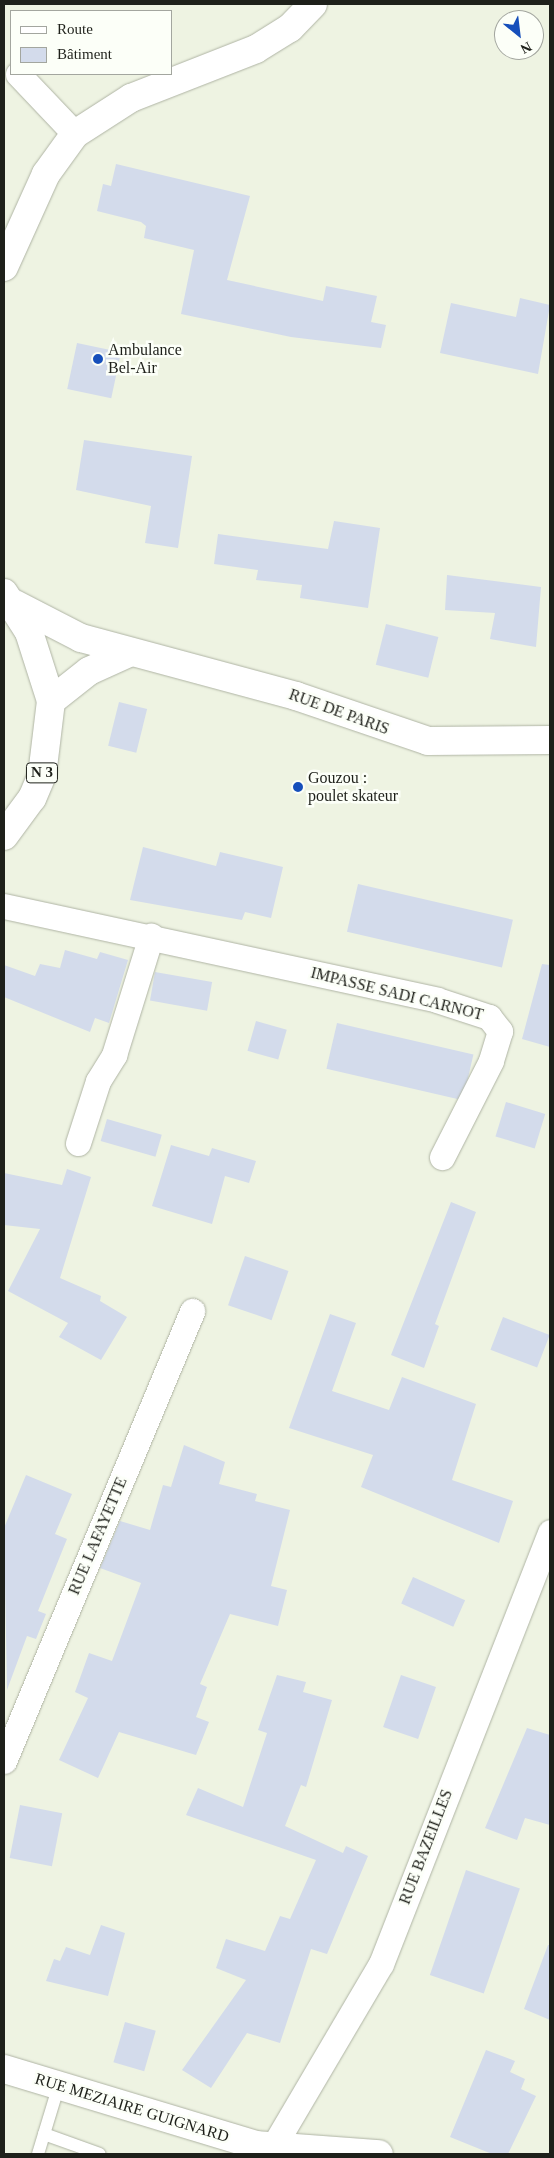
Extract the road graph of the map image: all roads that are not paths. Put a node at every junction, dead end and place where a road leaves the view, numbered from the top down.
1 (313, 4) edge
2 (19, 75) edge
3 (75, 134) junction
4 (4, 267) edge
5 (9, 598) edge
6 (131, 652) junction
7 (51, 701) junction
8 (550, 740) edge
9 (4, 836) edge
10 (4, 906) edge
11 (151, 936) junction
12 (78, 1143) dead end
13 (442, 1157) dead end
14 (192, 1311) dead end
15 (550, 1532) edge
16 (4, 1761) edge
17 (4, 2069) edge
18 (59, 2085) junction
19 (44, 2134) junction
20 (259, 2149) edge
21 (38, 2154) edge
22 (100, 2154) edge
23 (379, 2154) edge

1 - 3 street
2 - 3 street
3 - 4 street
5 - 6 street, RUE DE PARIS
5 - 7 street, N 3
6 - 7 street
6 - 8 street, RUE DE PARIS
7 - 9 street, N 3
10 - 11 street, IMPASSE SADI CARNOT
11 - 12 street
11 - 13 street, IMPASSE SADI CARNOT
14 - 16 street, RUE LAFAYETTE
15 - 20 street, RUE BAZEILLES
17 - 18 street, RUE MEZIAIRE GUIGNARD
18 - 19 lane
18 - 20 street, RUE MEZIAIRE GUIGNARD
19 - 21 lane
19 - 22 lane
20 - 23 street, RUE MEZIAIRE GUIGNARD

